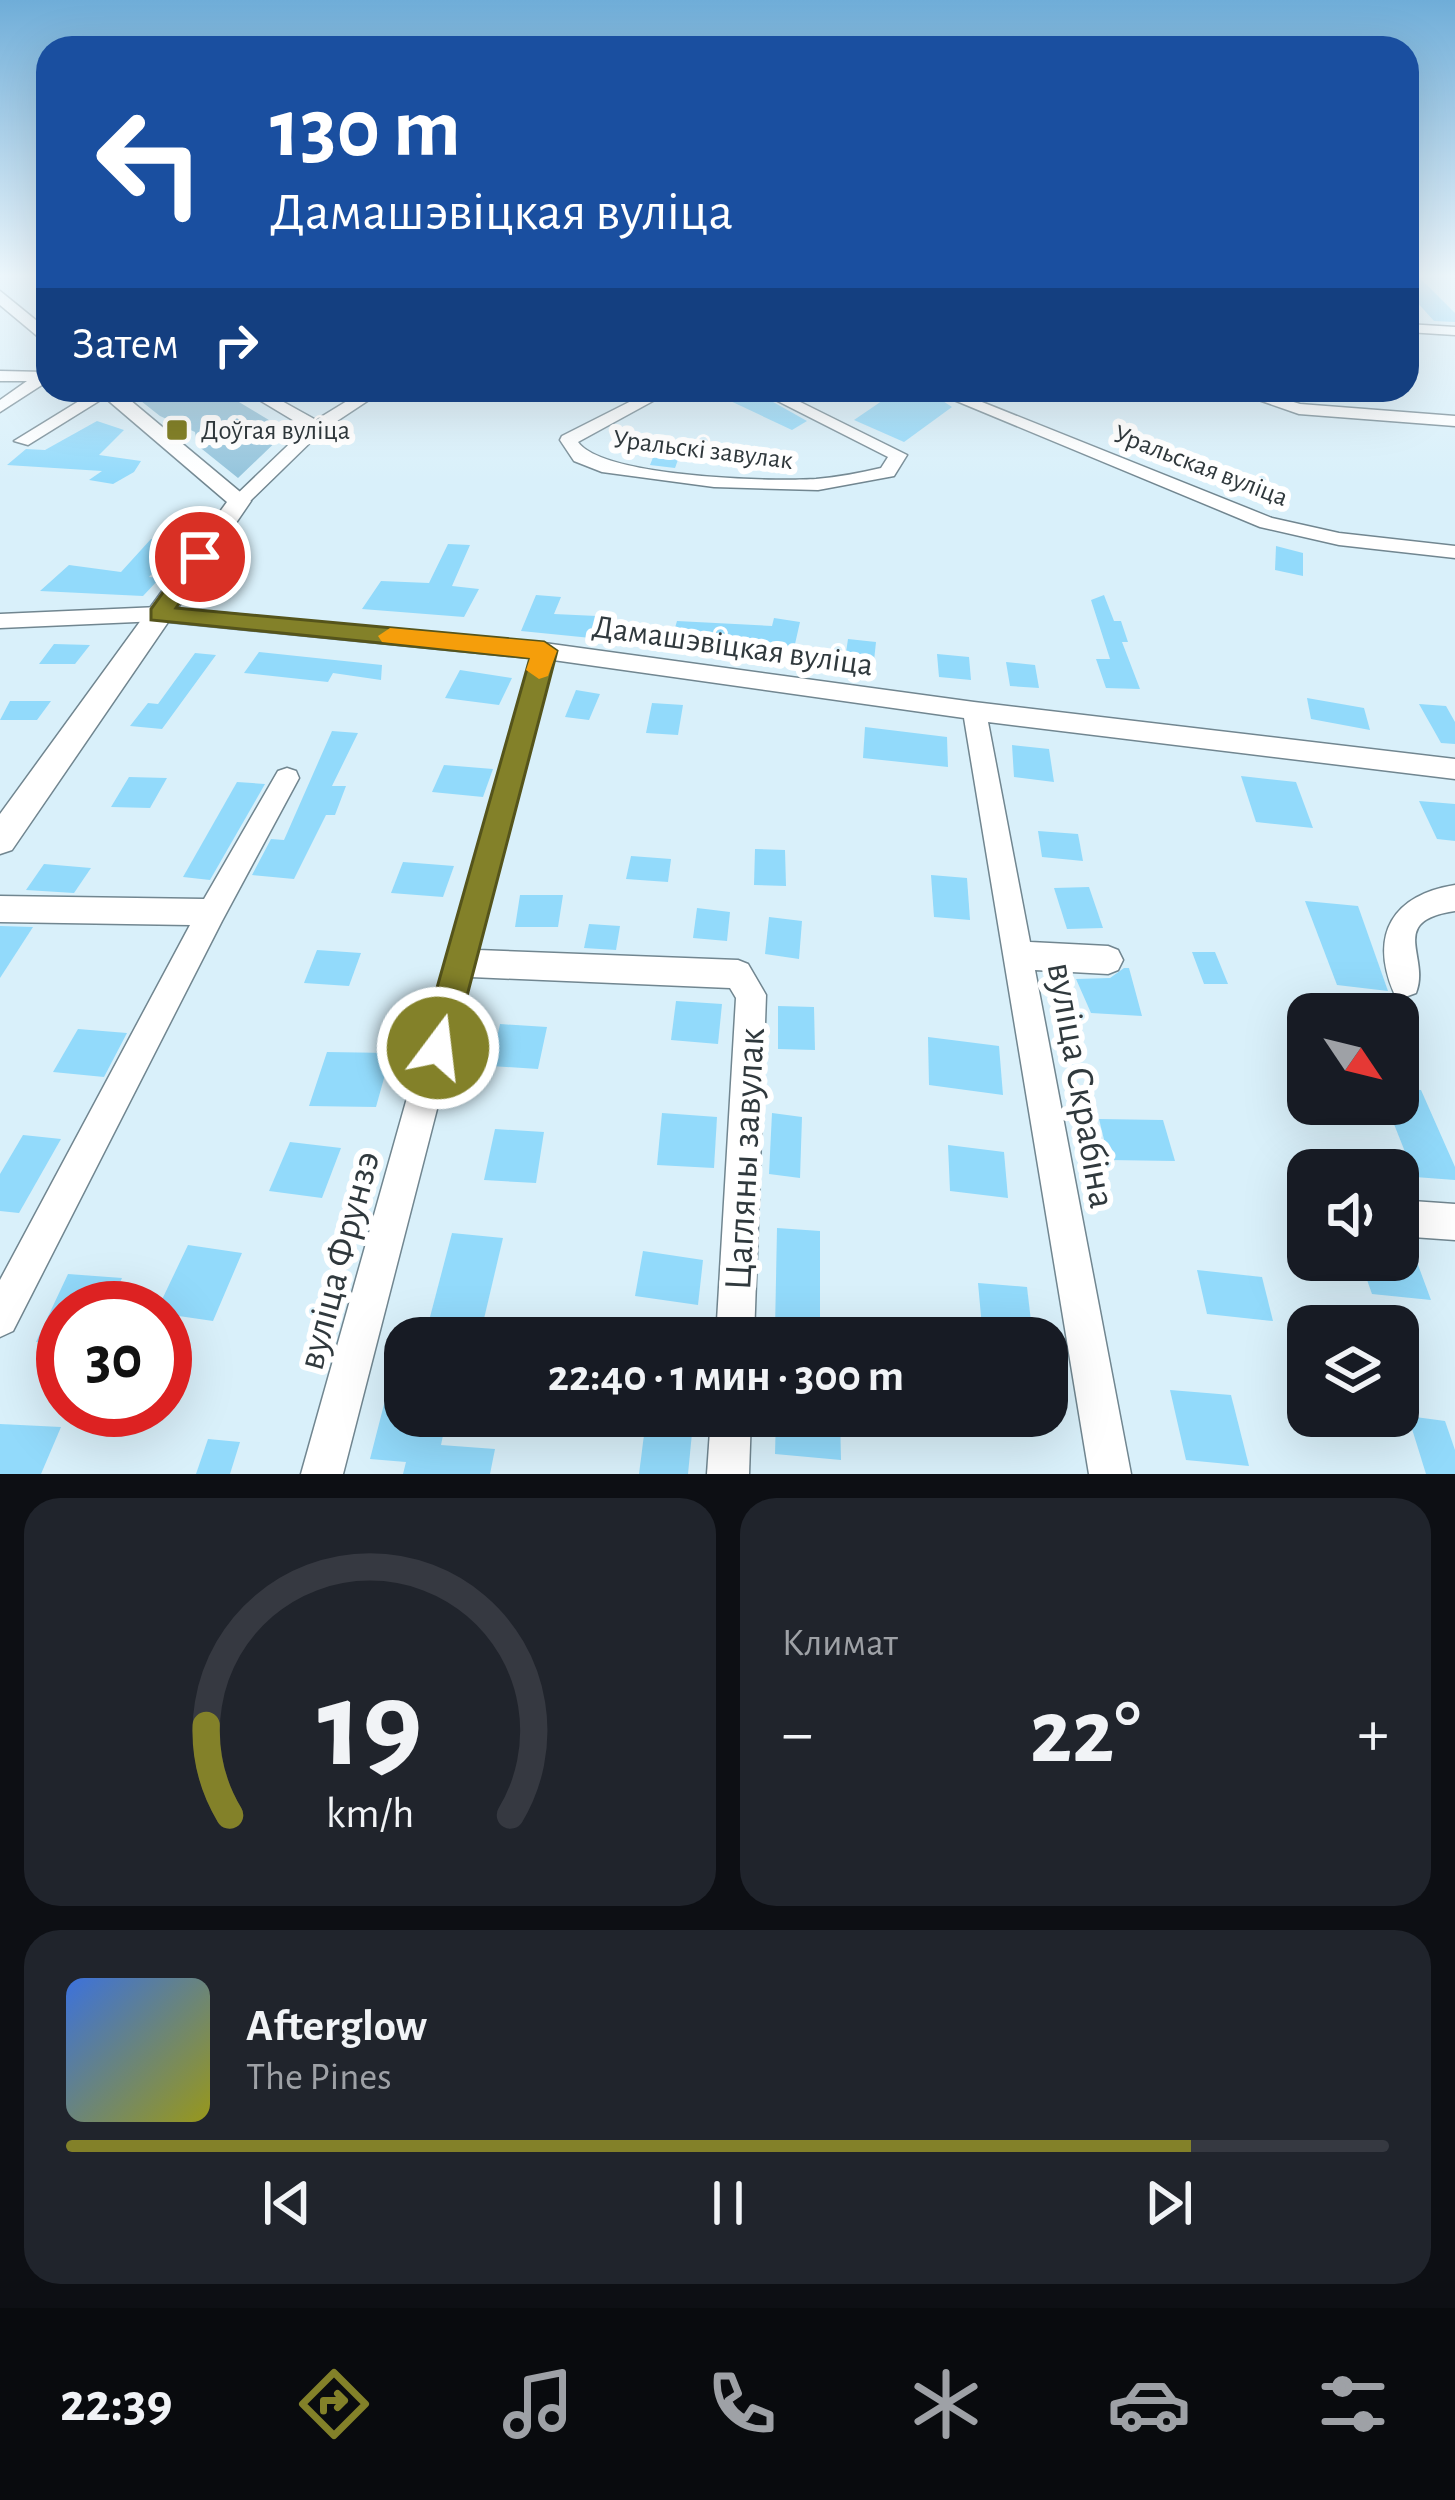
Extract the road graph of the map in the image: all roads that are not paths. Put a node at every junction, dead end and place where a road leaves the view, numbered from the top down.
1 (0, 376) edge
2 (36, 378) edge
3 (36, 383) edge
4 (86, 402) edge
5 (121, 402) edge
6 (272, 402) edge
7 (357, 402) edge
8 (790, 402) edge
9 (968, 402) edge
10 (1284, 402) edge
11 (1324, 402) edge
12 (640, 403) edge
13 (0, 407) edge
14 (1326, 413) junction
15 (1455, 421) edge
16 (316, 427) junction
17 (22, 441) dead end
18 (239, 500) junction
19 (1452, 556) edge
20 (159, 614) junction
21 (0, 622) edge
22 (544, 651) junction
23 (974, 711) junction
24 (1455, 770) edge
25 (287, 778) dead end
26 (0, 840) edge
27 (1455, 898) edge
28 (0, 909) edge
29 (212, 912) junction
30 (1017, 956) junction
31 (1108, 960) dead end
32 (460, 963) junction
33 (1405, 983) dead end
34 (1419, 1219) edge
35 (1455, 1222) edge
36 (735, 1317) edge
37 (0, 1318) edge
38 (730, 1437) edge
39 (322, 1474) edge
40 (728, 1474) edge
41 (1110, 1474) edge

1 - 2 street
3 - 13 street
4 - 17 street
5 - 18 main road
6 - 16 street
7 - 16 street
8 - 12 street, Уральскі завулак
9 - 19 street, Уральская вуліца
10 - 14 street
11 - 14 street
14 - 15 street
16 - 18 street
18 - 20 main road
20 - 21 street, Дамашэвіцкая вуліца
20 - 22 street, Дамашэвіцкая вуліца
20 - 26 main road
22 - 23 street, Дамашэвіцкая вуліца
22 - 32 street, вуліца Фрунзэ
23 - 24 street, Дамашэвіцкая вуліца
23 - 30 street, вуліца Скрабіна
25 - 29 street
27 - 33 street
28 - 29 street
29 - 37 street
30 - 31 street
30 - 41 street, вуліца Скрабіна
32 - 36 street, Цагляны завулак
32 - 39 street, вуліца Фрунзэ
34 - 35 street
38 - 40 street

